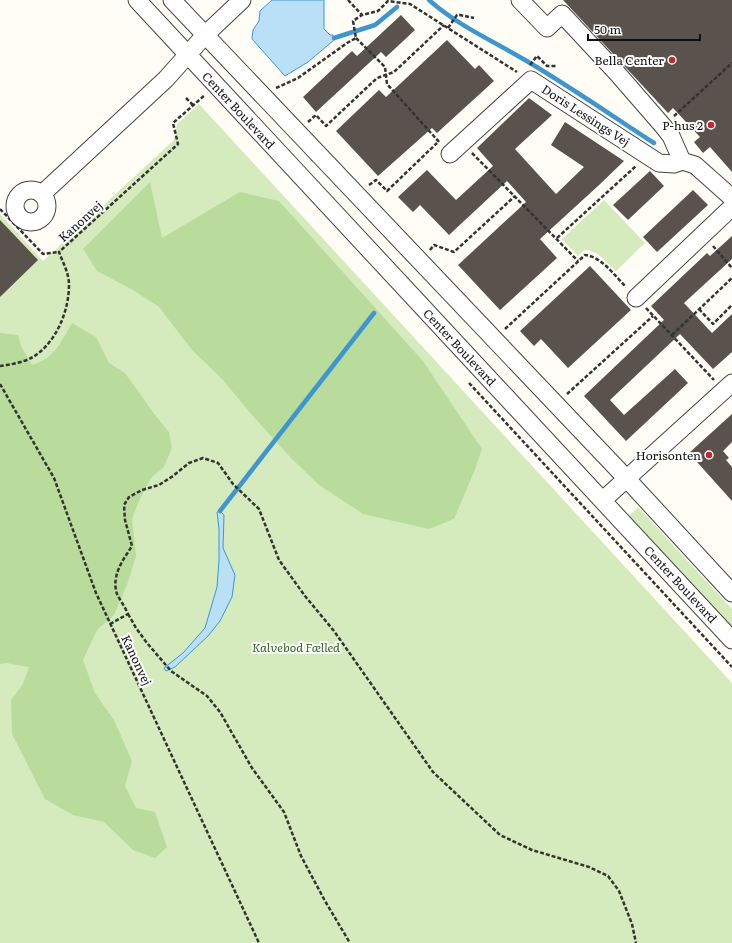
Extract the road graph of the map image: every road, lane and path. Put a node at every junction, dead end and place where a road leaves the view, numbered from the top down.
1 (137, 0) edge
2 (172, 0) edge
3 (242, 0) edge
4 (348, 0) edge
5 (520, 0) edge
6 (362, 15) junction
7 (474, 18) dead end
8 (444, 25) junction
9 (448, 28) junction
10 (205, 35) junction
11 (356, 37) junction
12 (188, 54) junction
13 (532, 61) dead end
14 (732, 63) edge
15 (558, 66) dead end
16 (386, 75) junction
17 (531, 80) junction
18 (206, 94) dead end
19 (262, 95) junction
20 (186, 98) dead end
21 (193, 105) junction
22 (307, 123) dead end
23 (663, 126) junction
24 (450, 146) junction
25 (647, 155) junction
26 (682, 161) junction
27 (357, 195) junction
28 (515, 196) junction
29 (732, 198) edge
30 (732, 207) edge
31 (0, 208) edge
32 (16, 220) junction
33 (703, 234) junction
34 (557, 238) junction
35 (59, 252) junction
36 (419, 260) junction
37 (578, 261) junction
38 (732, 268) edge
39 (732, 278) edge
40 (636, 298) junction
41 (732, 305) edge
42 (699, 309) junction
43 (653, 316) junction
44 (672, 335) junction
45 (494, 339) junction
46 (0, 366) edge
47 (0, 384) edge
48 (728, 387) edge
49 (556, 404) junction
50 (627, 479) junction
51 (604, 500) junction
52 (608, 532) dead end
53 (732, 593) edge
54 (128, 614) junction
55 (110, 624) junction
56 (732, 640) edge
57 (732, 667) edge
58 (259, 943) edge
59 (350, 943) edge
60 (636, 943) edge

1 - 12 street, Center Boulevard
2 - 10 street
3 - 10 street
4 - 6 path
5 - 23 street
6 - 8 path
6 - 11 path
7 - 9 path
8 - 9 path
8 - 16 path
9 - 17 path
10 - 12 street
10 - 19 street
11 - 16 path
11 - 19 path
12 - 32 street
12 - 51 street, Center Boulevard
13 - 15 path
14 - 23 path
16 - 22 path
16 - 24 path
17 - 24 street, Doris Lessings Vej
17 - 25 street, Doris Lessings Vej
18 - 21 path, Kanonvej
19 - 27 street
20 - 21 path
21 - 35 path, Kanonvej
23 - 26 street
24 - 27 path
24 - 28 path
25 - 26 street, Doris Lessings Vej
25 - 34 path
26 - 29 street, Doris Lessings Vej
27 - 36 street
28 - 34 path
28 - 36 path
30 - 33 street
31 - 32 path
32 - 35 path
33 - 38 path
33 - 40 street
34 - 37 path
35 - 46 path, Kanonvej
36 - 45 street
37 - 40 path
37 - 45 path
39 - 42 path
40 - 43 path
41 - 42 path
42 - 44 path
43 - 44 path
43 - 49 path
44 - 48 path
45 - 49 street
47 - 55 path, Kanonvej
48 - 50 street
49 - 50 street
50 - 51 street
50 - 53 street
51 - 56 street, Center Boulevard
52 - 57 path
54 - 55 path
54 - 59 path
54 - 60 path
55 - 58 path, Kanonvej

